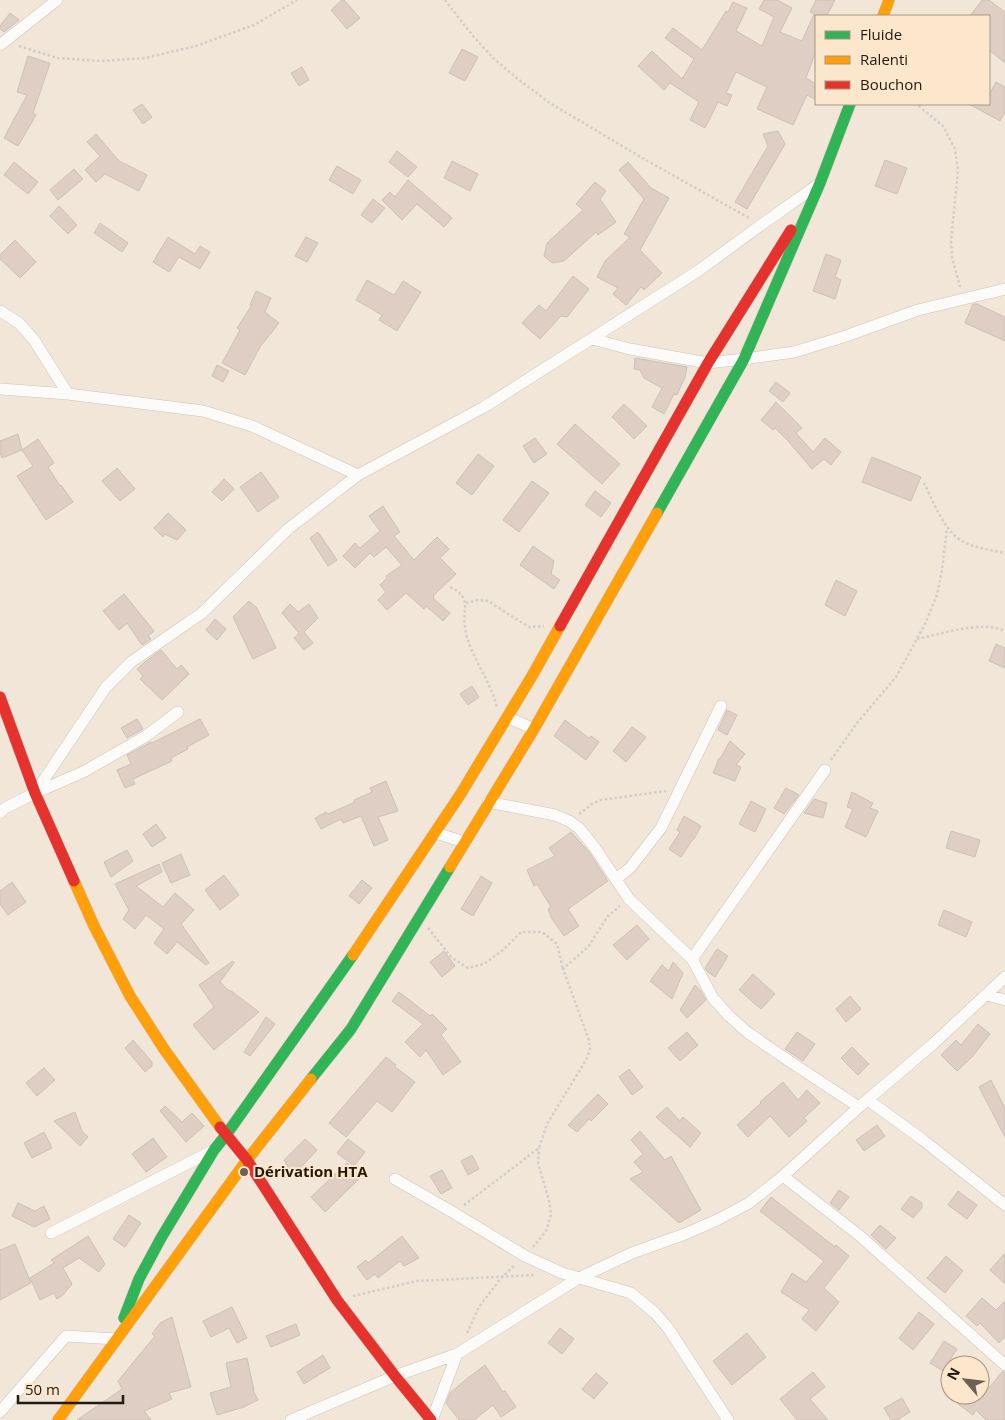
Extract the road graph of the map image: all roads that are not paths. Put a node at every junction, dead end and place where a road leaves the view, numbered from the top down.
1 (57, 0) edge
2 (889, 0) edge
3 (883, 15) edge
4 (3, 43) edge
5 (850, 105) edge
6 (820, 183) junction
7 (1005, 289) edge
8 (0, 310) edge
9 (592, 339) junction
10 (744, 359) junction
11 (708, 363) junction
12 (0, 389) edge
13 (68, 394) junction
14 (358, 476) junction
15 (0, 697) edge
16 (721, 706) dead end
17 (178, 712) dead end
18 (507, 717) junction
19 (534, 729) junction
20 (825, 770) road end
21 (35, 793) junction
22 (488, 802) junction
23 (2, 810) edge
24 (436, 833) junction
25 (464, 842) junction
26 (616, 879) junction
27 (692, 959) junction
28 (1005, 977) edge
29 (987, 995) junction
30 (1005, 1000) edge
31 (863, 1103) junction
32 (226, 1135) junction
33 (214, 1150) junction
34 (247, 1160) junction
35 (783, 1176) junction
36 (395, 1179) dead end
37 (1005, 1205) edge
38 (51, 1233) dead end
39 (579, 1278) junction
40 (116, 1339) junction
41 (457, 1354) junction
42 (1005, 1365) edge
43 (395, 1376) junction
44 (0, 1412) edge
45 (58, 1420) edge
46 (291, 1420) edge
47 (432, 1420) edge
48 (728, 1420) edge

1 - 4 street
2 - 3 main road
5 - 6 main road
6 - 9 street
6 - 10 main road
6 - 11 main road
7 - 10 street
8 - 13 street
9 - 11 street
9 - 14 street
10 - 11 street
10 - 19 main road
11 - 18 main road
12 - 13 street
13 - 14 street
14 - 21 street
15 - 21 main road
16 - 26 street
17 - 21 street
18 - 19 street
18 - 24 main road
19 - 22 main road
20 - 27 street
21 - 23 street
21 - 32 main road
22 - 25 main road
22 - 26 street
24 - 25 street
24 - 32 main road
25 - 34 main road
26 - 27 street
27 - 31 street
28 - 29 street
29 - 30 street
29 - 31 street
31 - 35 street
31 - 37 street
32 - 33 main road
32 - 34 main road
33 - 38 street
33 - 40 main road
34 - 40 main road
34 - 43 main road
35 - 39 street
35 - 42 street
36 - 39 street
39 - 41 street
39 - 48 street
40 - 44 street
40 - 45 main road
41 - 43 street
41 - 47 street
43 - 46 street
43 - 47 main road

